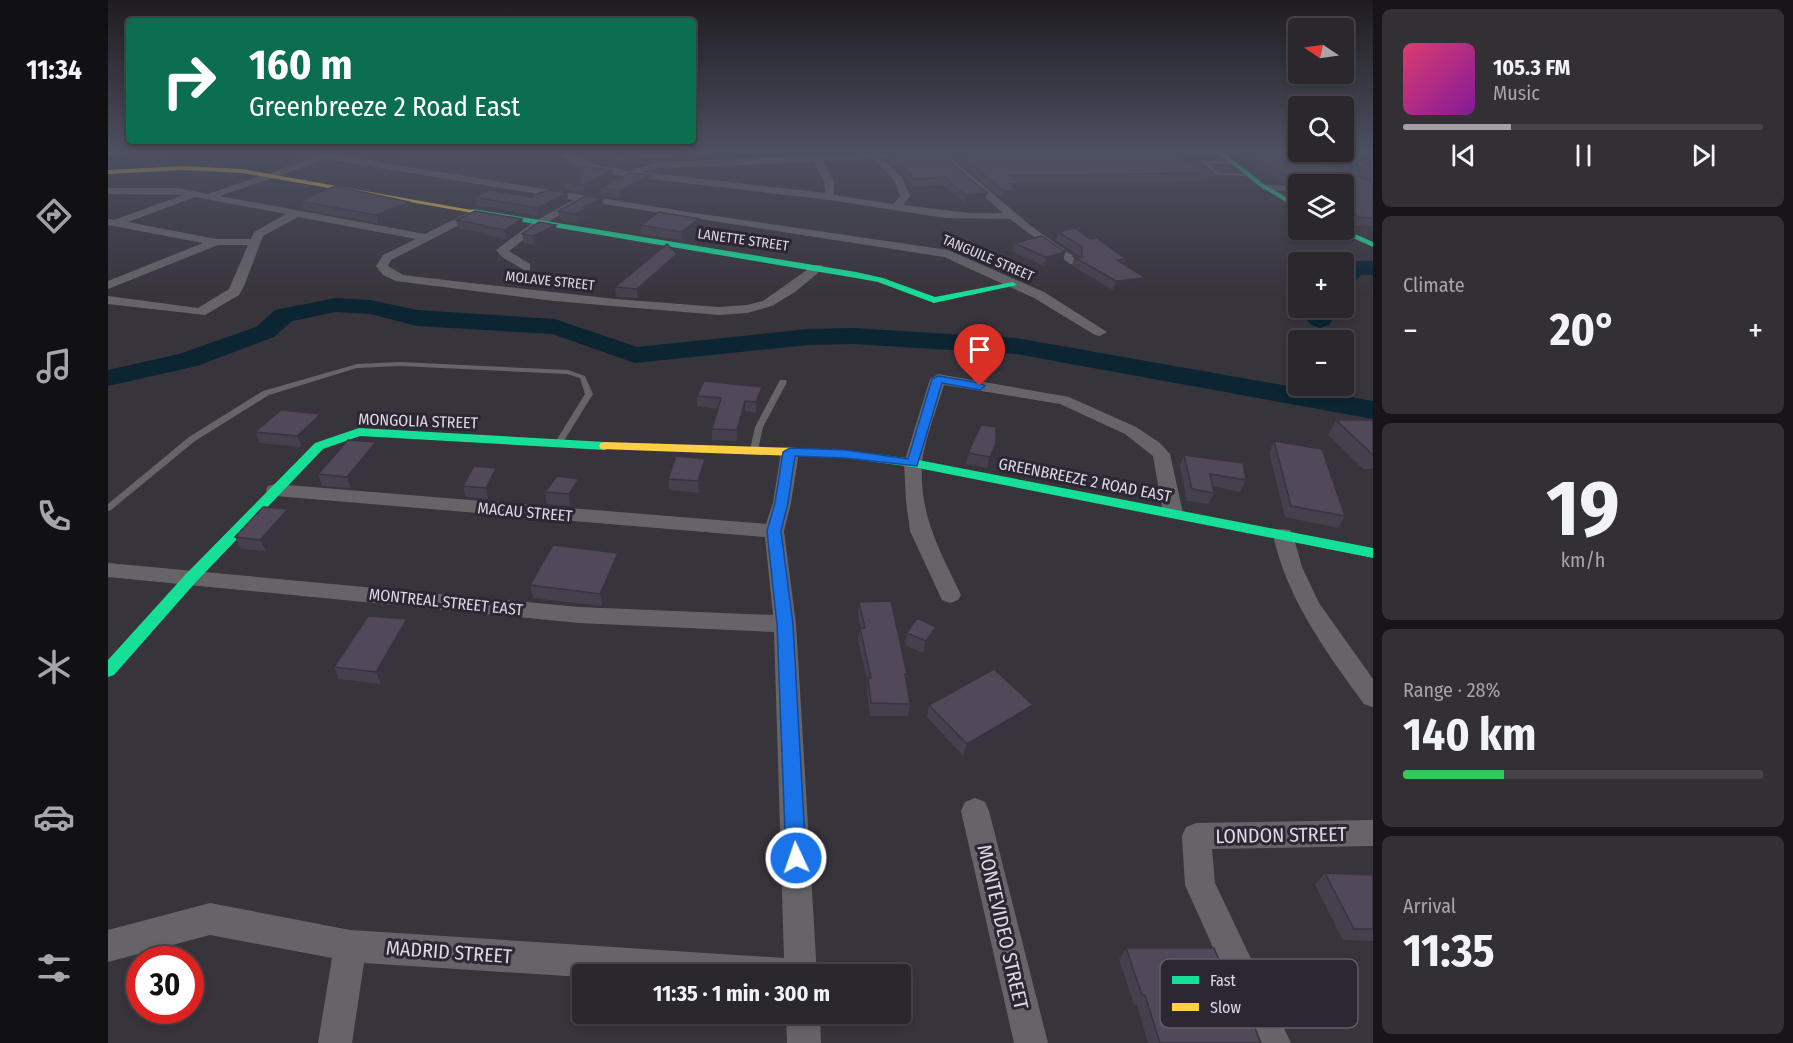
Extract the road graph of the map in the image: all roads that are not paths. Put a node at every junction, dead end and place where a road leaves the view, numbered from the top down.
1 (182, 199) edge
2 (223, 199) edge
3 (401, 199) edge
4 (584, 199) joint
5 (840, 199) edge
6 (903, 199) edge
7 (994, 199) edge
8 (896, 207) junction
9 (477, 212) junction
10 (297, 213) junction
11 (1015, 216) junction
12 (112, 222) edge
13 (539, 222) junction
14 (1354, 229) edge
15 (1354, 236) edge
16 (424, 237) junction
17 (1373, 238) edge
18 (216, 242) junction
19 (253, 242) junction
20 (1373, 245) edge
21 (1074, 261) edge
22 (526, 267) dead end
23 (818, 268) junction
24 (108, 285) edge
25 (1013, 285) junction
26 (108, 300) edge
27 (1100, 332) dead end
28 (783, 382) dead end
29 (558, 444) junction
30 (754, 450) junction
31 (790, 452) junction
32 (913, 463) junction
33 (275, 490) junction
34 (108, 508) edge
35 (1173, 513) junction
36 (774, 531) junction
37 (1283, 535) junction
38 (1373, 553) edge
39 (108, 570) edge
40 (190, 579) junction
41 (950, 596) dead end
42 (785, 624) junction
43 (108, 670) edge
44 (1373, 697) edge
45 (975, 811) dead end
46 (1373, 833) edge
47 (108, 946) edge
48 (350, 946) junction
49 (1235, 959) edge
50 (627, 964) edge
51 (800, 964) edge
52 (803, 1024) edge
53 (1267, 1028) edge
54 (335, 1043) edge
55 (804, 1043) edge
56 (1030, 1043) edge
57 (1274, 1043) edge

1 - 12 street
2 - 10 street
3 - 9 street, LANETTE STREET
4 - 13 street
4 - 25 street, TANGUILE STREET
5 - 8 street
6 - 8 street
7 - 11 street
8 - 11 street
9 - 13 street, LANETTE STREET
9 - 16 street, MOLAVE STREET
10 - 16 street
10 - 19 street
11 - 21 street
12 - 18 street
13 - 22 street
13 - 23 street, LANETTE STREET
14 - 17 street
15 - 20 street
16 - 23 street, MOLAVE STREET
18 - 19 street
18 - 24 street
19 - 26 street
23 - 25 street, LANETTE STREET
25 - 27 street, TANGUILE STREET
28 - 30 lane
29 - 30 street, MONGOLIA STREET
29 - 33 street, MONGOLIA STREET
29 - 34 lane
30 - 31 street, MONGOLIA STREET
31 - 32 street, GREENBREEZE 2 ROAD EAST
31 - 36 street
32 - 35 street, GREENBREEZE 2 ROAD EAST
32 - 35 street
32 - 41 street
33 - 36 street, MACAU STREET
33 - 40 street, MONGOLIA STREET
35 - 37 street, GREENBREEZE 2 ROAD EAST
36 - 42 street
37 - 38 street, GREENBREEZE 2 ROAD EAST
37 - 44 street
39 - 40 street, MONTREAL STREET EAST
40 - 42 street, MONTREAL STREET EAST
40 - 43 street, MONGOLIA STREET
42 - 51 street
45 - 56 street, MONTEVIDEO STREET
46 - 49 street, LONDON STREET
47 - 48 street, MADRID STREET
48 - 50 street, MADRID STREET
48 - 54 street
52 - 55 street
53 - 57 street, LONDON STREET

